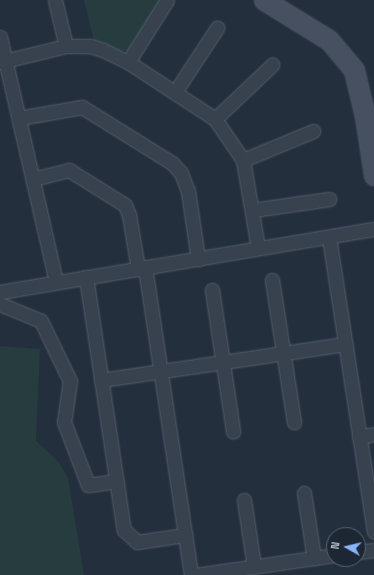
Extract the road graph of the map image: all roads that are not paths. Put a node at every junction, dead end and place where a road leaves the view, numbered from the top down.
1 (55, 0) edge
2 (167, 0) edge
3 (264, 0) edge
4 (217, 28) dead end
5 (0, 37) edge
6 (66, 46) junction
7 (3, 61) edge
8 (128, 62) junction
9 (272, 65) dead end
10 (175, 92) junction
11 (19, 118) junction
12 (215, 120) junction
13 (313, 131) dead end
14 (243, 160) junction
15 (374, 175) edge
16 (33, 179) junction
17 (329, 198) dead end
18 (253, 210) junction
19 (374, 229) edge
20 (329, 236) junction
21 (258, 248) junction
22 (198, 258) junction
23 (142, 268) junction
24 (86, 277) junction
25 (272, 280) dead end
26 (56, 282) junction
27 (212, 290) dead end
28 (0, 292) edge
29 (0, 304) edge
30 (345, 344) junction
31 (283, 353) junction
32 (223, 362) junction
33 (161, 372) junction
34 (102, 380) junction
35 (294, 422) dead end
36 (233, 431) dead end
37 (374, 434) edge
38 (360, 437) junction
39 (117, 481) junction
40 (304, 493) dead end
41 (244, 500) dead end
42 (374, 532) edge
43 (185, 535) junction
44 (326, 556) edge
45 (314, 558) junction
46 (254, 566) junction
47 (191, 575) edge
48 (196, 575) edge

1 - 6 street
2 - 8 street
3 - 15 street
4 - 10 street
5 - 7 street
6 - 7 street
6 - 8 street
7 - 11 street
8 - 10 street
9 - 12 street
10 - 12 street
11 - 16 street
11 - 22 street
12 - 14 street
13 - 14 street
14 - 18 street
16 - 23 street
16 - 26 street
17 - 18 street
18 - 21 street
19 - 20 street
20 - 21 street
20 - 30 street
21 - 22 street
22 - 23 street
23 - 24 street
23 - 33 street
24 - 26 street
24 - 34 street
25 - 31 street
26 - 28 street
27 - 32 street
29 - 39 street
30 - 31 street
30 - 38 street
31 - 32 street
31 - 35 street
32 - 33 street
32 - 36 street
33 - 34 street
33 - 43 street
34 - 39 street
37 - 38 street
38 - 42 street
39 - 43 street
40 - 45 street
41 - 46 street
43 - 47 street
44 - 45 street
45 - 46 street
46 - 48 street

